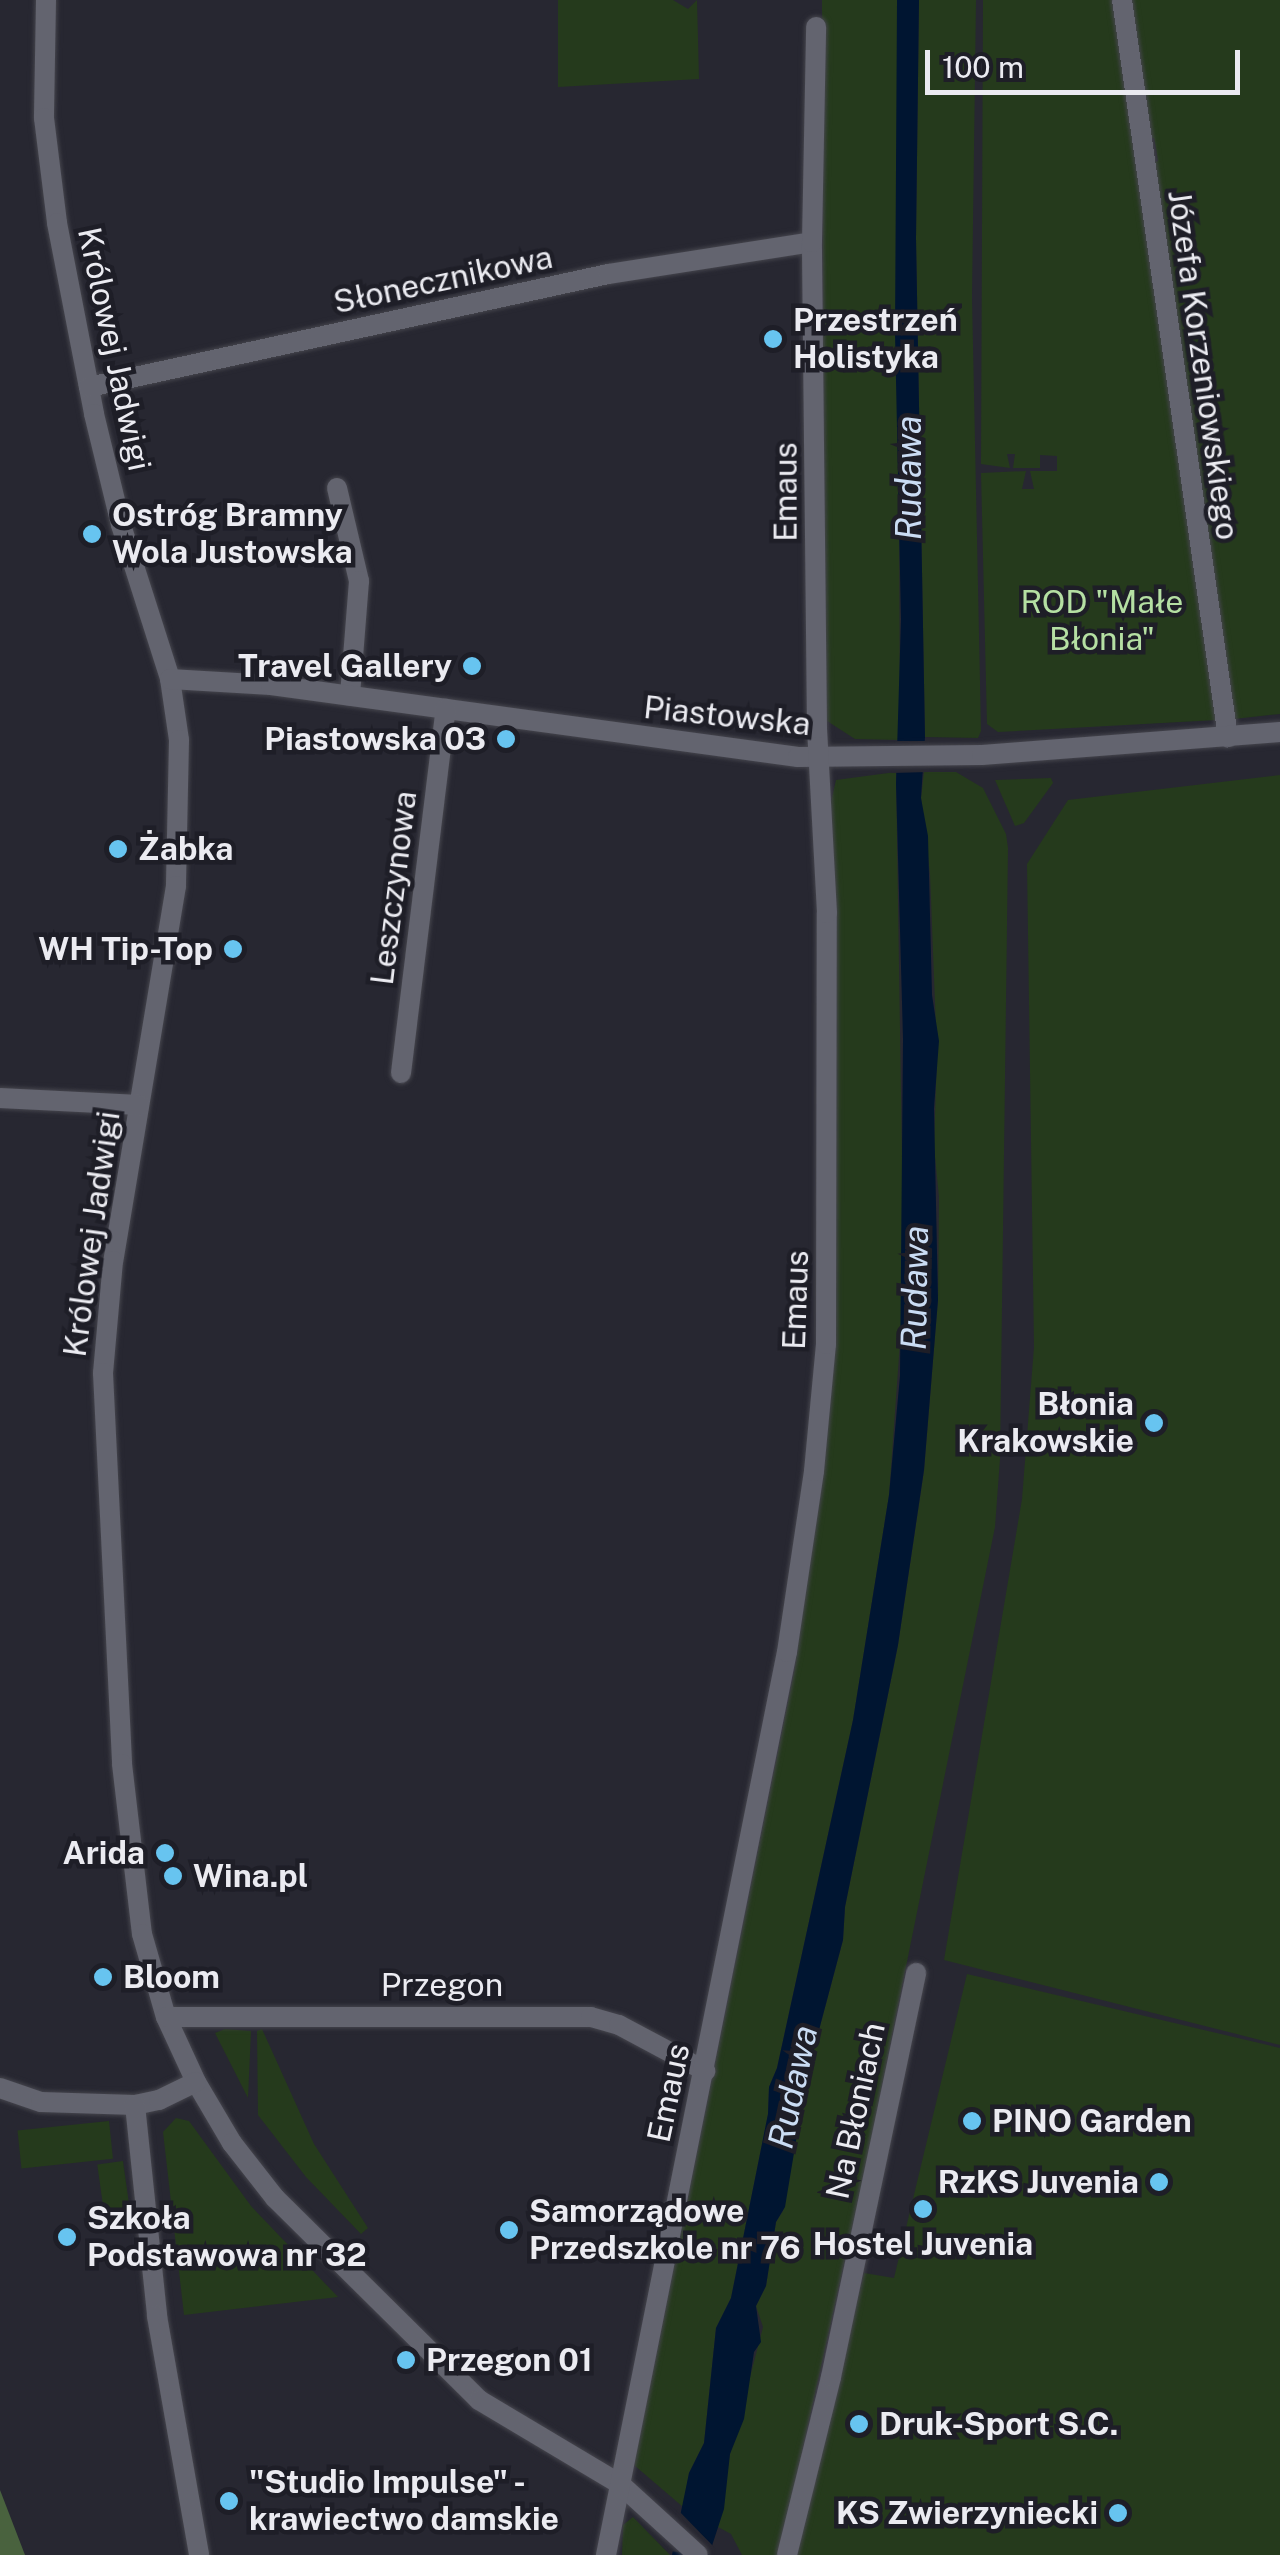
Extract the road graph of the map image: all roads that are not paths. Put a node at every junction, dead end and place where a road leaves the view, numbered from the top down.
1 (46, 0) edge
2 (1122, 0) edge
3 (816, 27) dead end
4 (812, 242) junction
5 (89, 387) junction
6 (337, 488) dead end
7 (170, 679) junction
8 (350, 696) junction
9 (446, 710) junction
10 (1280, 732) edge
11 (1228, 737) junction
12 (819, 757) junction
13 (401, 1073) dead end
14 (0, 1098) edge
15 (139, 1105) junction
16 (916, 1972) dead end
17 (166, 2017) junction
18 (705, 2071) junction
19 (196, 2082) junction
20 (0, 2088) edge
21 (135, 2104) junction
22 (620, 2484) junction
23 (199, 2555) edge
24 (606, 2555) edge
25 (698, 2555) edge
26 (788, 2555) edge

1 - 5 street, Królowej Jadwigi
2 - 11 street, Józefa Korzeniowskiego
3 - 4 street, Emaus
4 - 5 street, Słonecznikowa
4 - 12 street, Emaus
5 - 7 street, Królowej Jadwigi
6 - 8 street
7 - 8 street, Piastowska
7 - 15 street, Królowej Jadwigi
8 - 9 street, Piastowska
9 - 12 street, Piastowska
9 - 13 street, Leszczynowa
10 - 11 street, Piastowska
11 - 12 street, Piastowska
12 - 18 street, Emaus
14 - 15 street
15 - 17 street, Królowej Jadwigi
16 - 26 street, Na Błoniach
17 - 18 street, Przegon
17 - 19 street, Królowej Jadwigi
18 - 22 street, Emaus
19 - 21 street
19 - 22 street, Królowej Jadwigi
20 - 21 street
21 - 23 street
22 - 24 street, Emaus
22 - 25 street, Królowej Jadwigi

